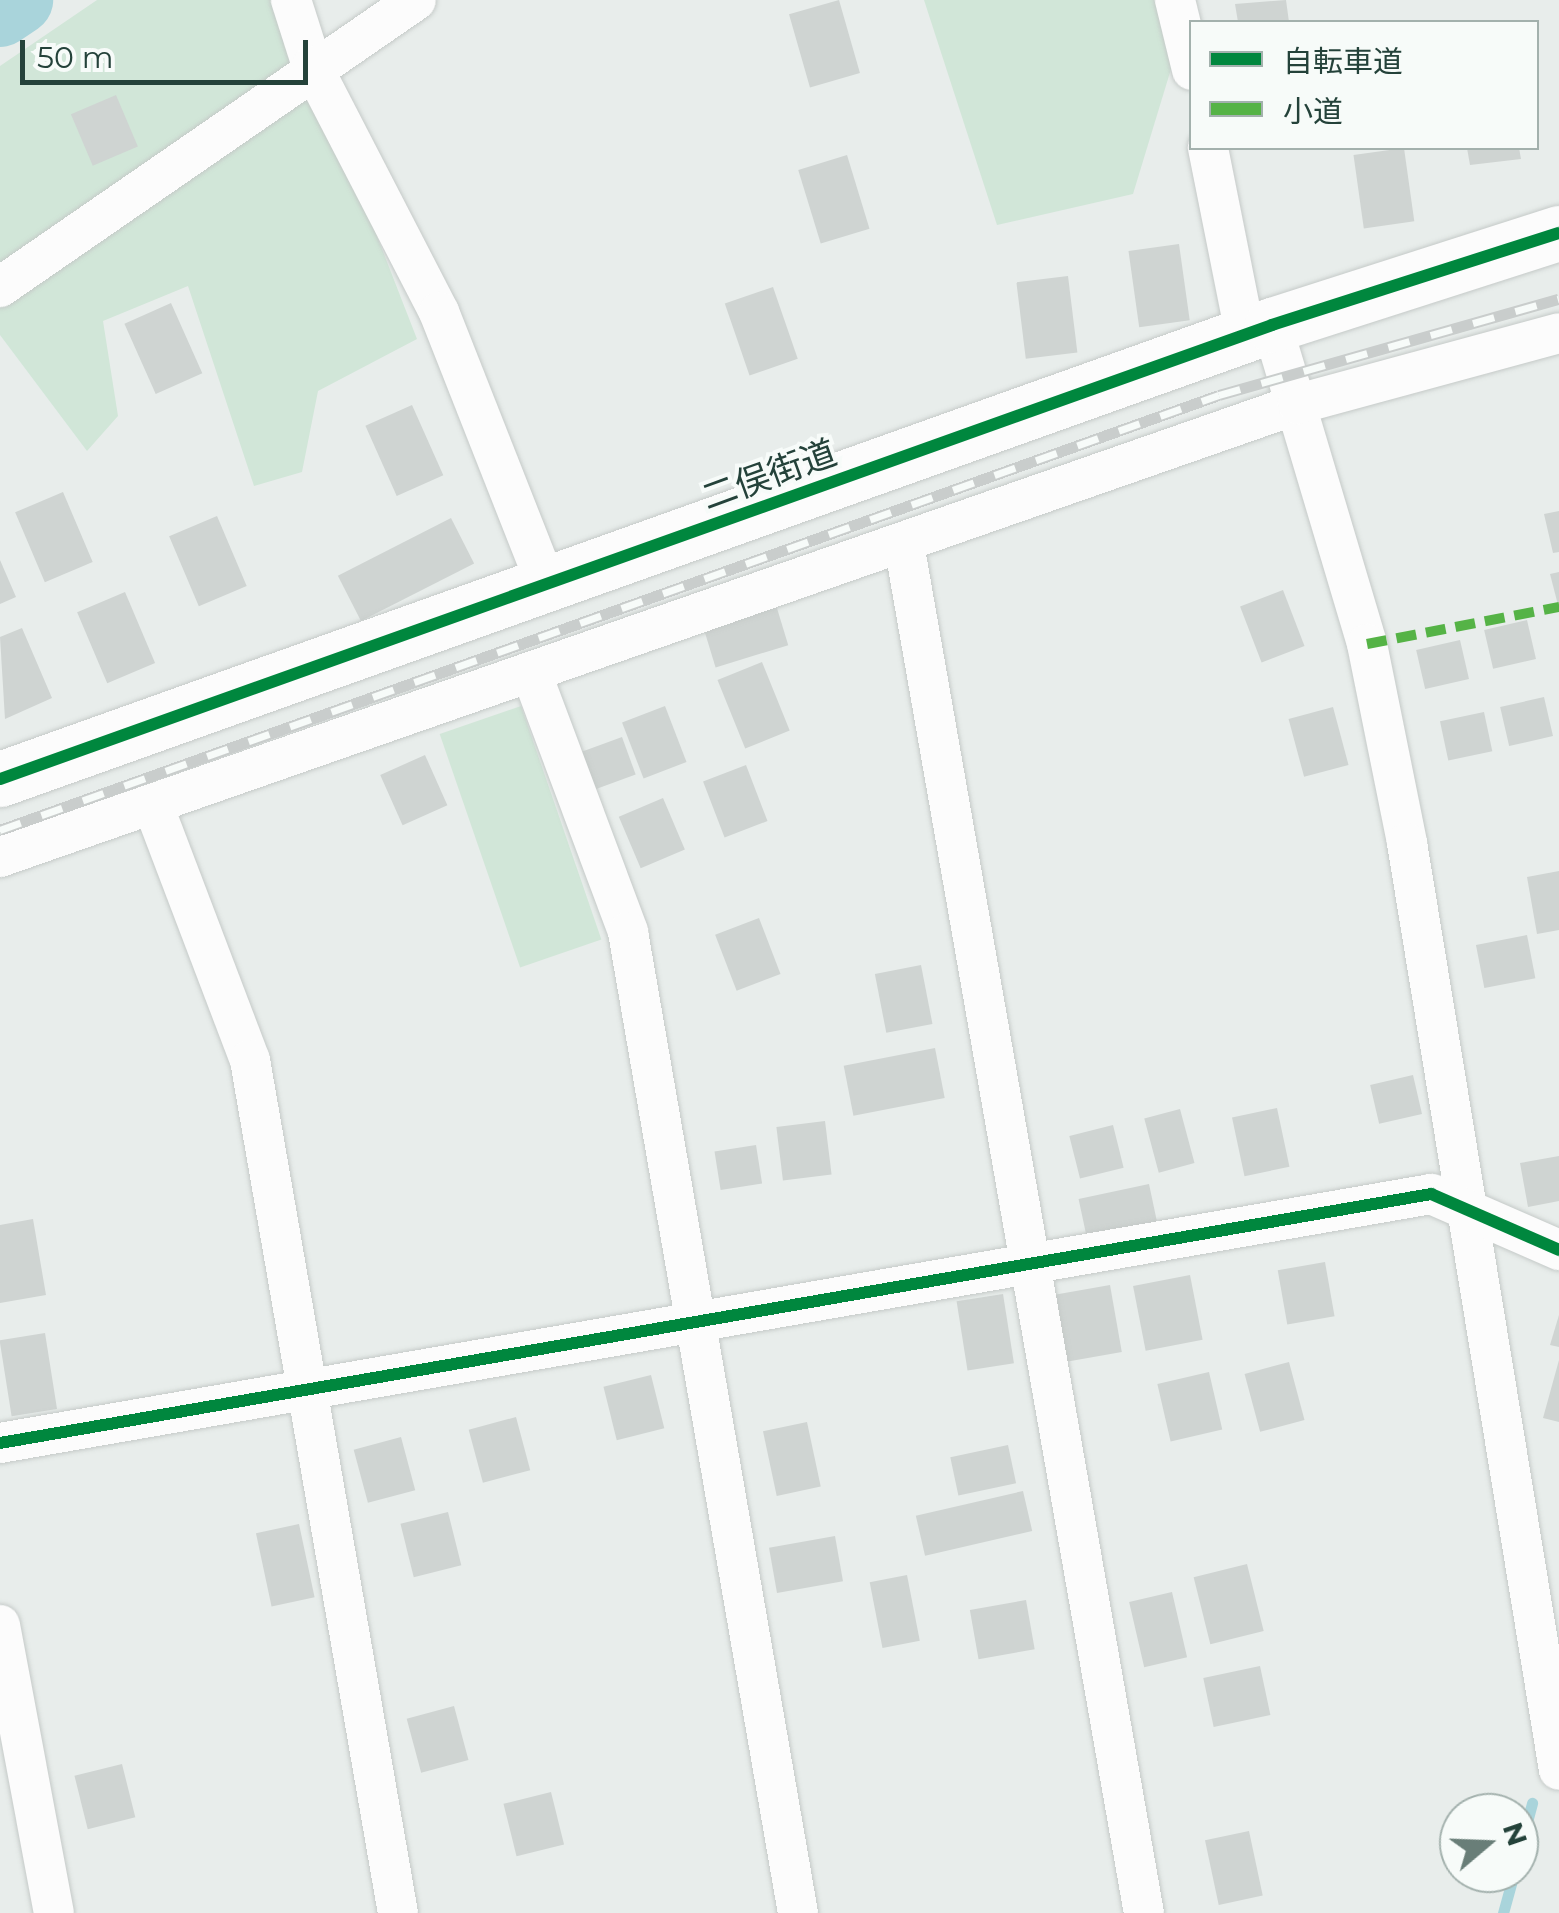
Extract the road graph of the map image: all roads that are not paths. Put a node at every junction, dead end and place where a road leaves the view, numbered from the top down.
1 (290, 0) edge
2 (416, 0) edge
3 (1175, 0) edge
4 (1189, 58) edge
5 (312, 66) junction
6 (1209, 150) edge
7 (1559, 233) edge
8 (0, 287) edge
9 (1259, 332) junction
10 (1559, 333) edge
11 (1298, 404) junction
12 (904, 544) junction
13 (547, 586) junction
14 (531, 672) junction
15 (0, 779) edge
16 (152, 805) junction
17 (0, 857) edge
18 (1465, 1205) junction
19 (1559, 1250) edge
20 (1032, 1265) junction
21 (694, 1322) junction
22 (307, 1386) junction
23 (0, 1443) edge
24 (0, 1625) edge
25 (1559, 1770) edge
26 (54, 1913) edge
27 (398, 1913) edge
28 (798, 1913) edge
29 (1144, 1913) edge

1 - 5 street
2 - 5 street
3 - 4 street
5 - 8 street
5 - 13 street
6 - 9 street
7 - 9 street, 二俣街道
9 - 11 street
9 - 13 street, 二俣街道
10 - 11 street
11 - 12 street
11 - 18 street
12 - 14 street
12 - 20 street
13 - 15 street, 二俣街道
14 - 16 street
14 - 21 street
16 - 17 street
16 - 22 street
18 - 19 street
18 - 20 street
18 - 25 street
20 - 21 street
20 - 29 street
21 - 22 street
21 - 28 street
22 - 23 street
22 - 27 street
24 - 26 street

